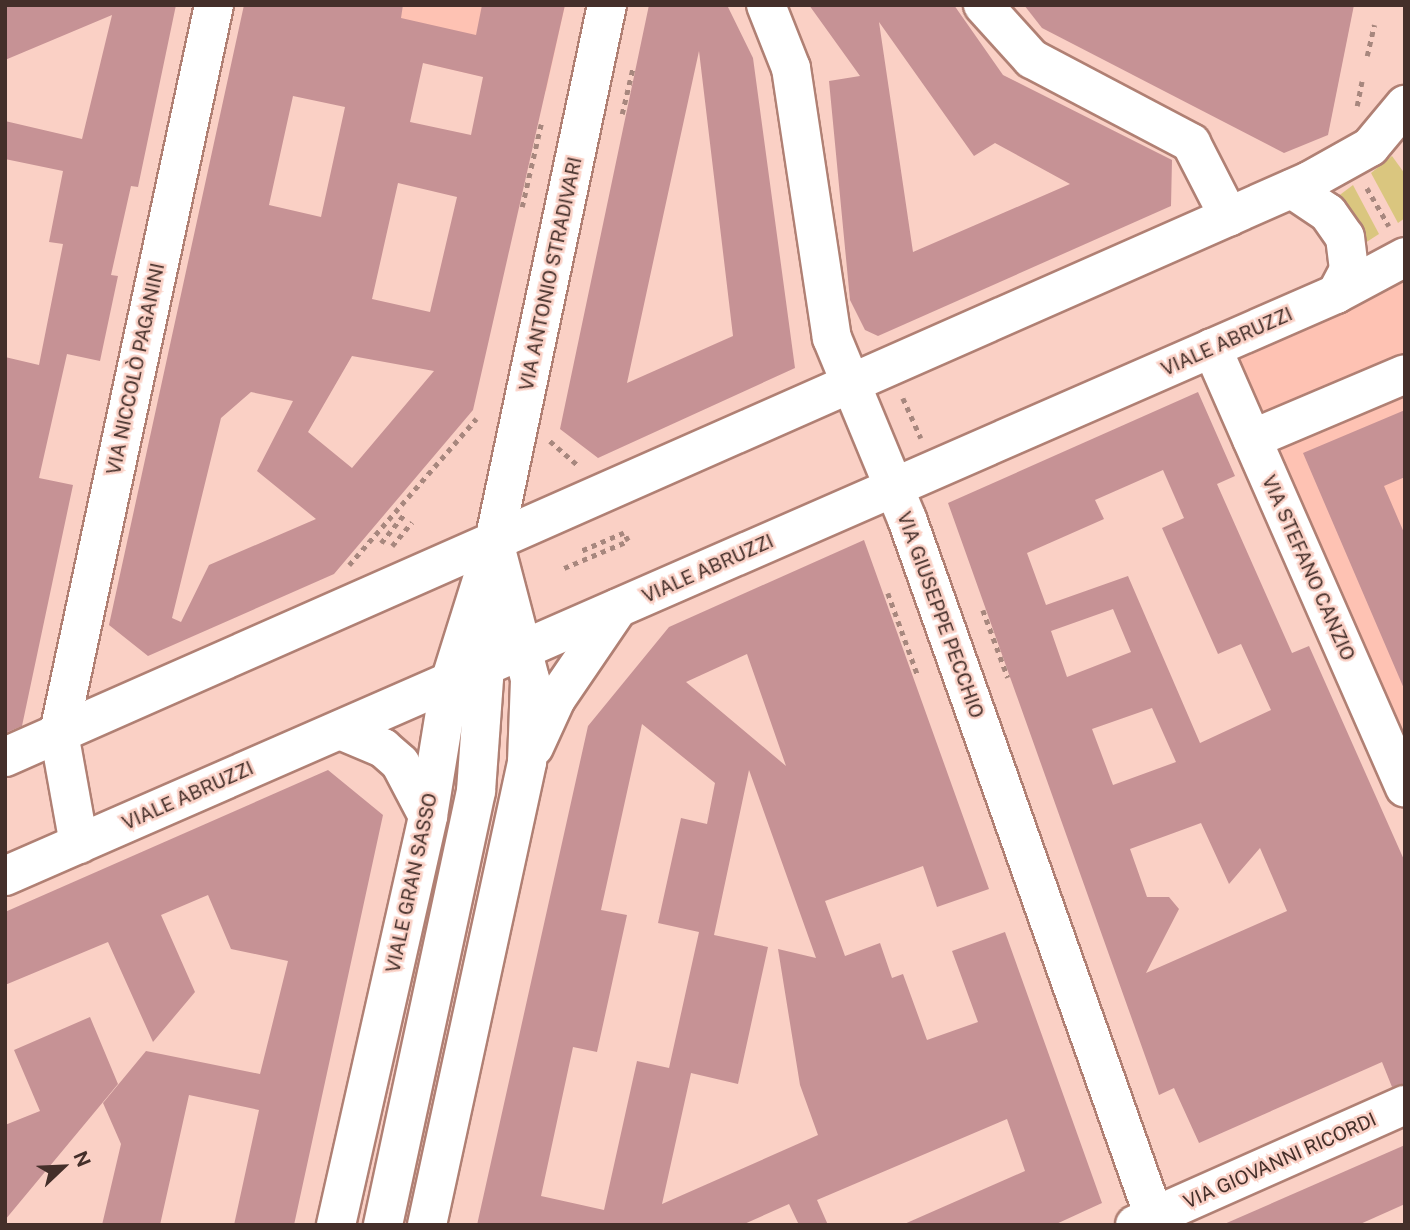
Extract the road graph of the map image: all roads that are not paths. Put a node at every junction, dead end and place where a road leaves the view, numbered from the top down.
1 (214, 5) edge
2 (607, 5) edge
3 (766, 5) edge
4 (983, 5) edge
5 (1405, 105) edge
6 (1292, 189) junction
7 (1229, 218) junction
8 (1397, 243) edge
9 (1336, 294) junction
10 (1212, 348) junction
11 (1405, 374) edge
12 (849, 386) junction
13 (1252, 439) junction
14 (895, 487) junction
15 (494, 542) junction
16 (618, 608) junction
17 (525, 649) junction
18 (486, 666) junction
19 (450, 682) junction
20 (340, 730) junction
21 (59, 733) junction
22 (5, 757) edge
23 (527, 762) junction
24 (1405, 788) edge
25 (428, 816) junction
26 (79, 844) junction
27 (5, 876) edge
28 (1405, 1105) edge
29 (1149, 1222) edge
30 (336, 1225) edge
31 (383, 1225) edge
32 (427, 1225) edge

1 - 21 main road, VIA NICCOLÒ PAGANINI
2 - 15 main road, VIA ANTONIO STRADIVARI
3 - 12 main road, VIA GIUSEPPE PECCHIO
4 - 7 main road
5 - 6 main road
6 - 7 main road
6 - 9 main road
7 - 12 main road
8 - 9 main road, VIALE ABRUZZI
9 - 10 main road, VIALE ABRUZZI
10 - 13 main road, VIA STEFANO CANZIO
10 - 14 main road, VIALE ABRUZZI
11 - 13 main road
12 - 14 main road, VIA GIUSEPPE PECCHIO
12 - 15 main road
13 - 24 main road, VIA STEFANO CANZIO
14 - 16 main road, VIALE ABRUZZI
14 - 29 main road, VIA GIUSEPPE PECCHIO
15 - 17 main road
15 - 18 main road
15 - 19 main road, VIALE GRAN SASSO
15 - 21 main road
16 - 17 main road, VIALE ABRUZZI
16 - 23 main road
17 - 18 main road, VIALE ABRUZZI
17 - 23 main road
18 - 19 main road, VIALE ABRUZZI
18 - 31 main road
19 - 20 main road, VIALE ABRUZZI
19 - 25 main road, VIALE GRAN SASSO
20 - 25 main road
20 - 26 main road, VIALE ABRUZZI
21 - 22 main road
21 - 26 main road
23 - 32 main road
25 - 30 main road, VIALE GRAN SASSO
26 - 27 main road, VIALE ABRUZZI
28 - 29 main road, VIA GIOVANNI RICORDI

